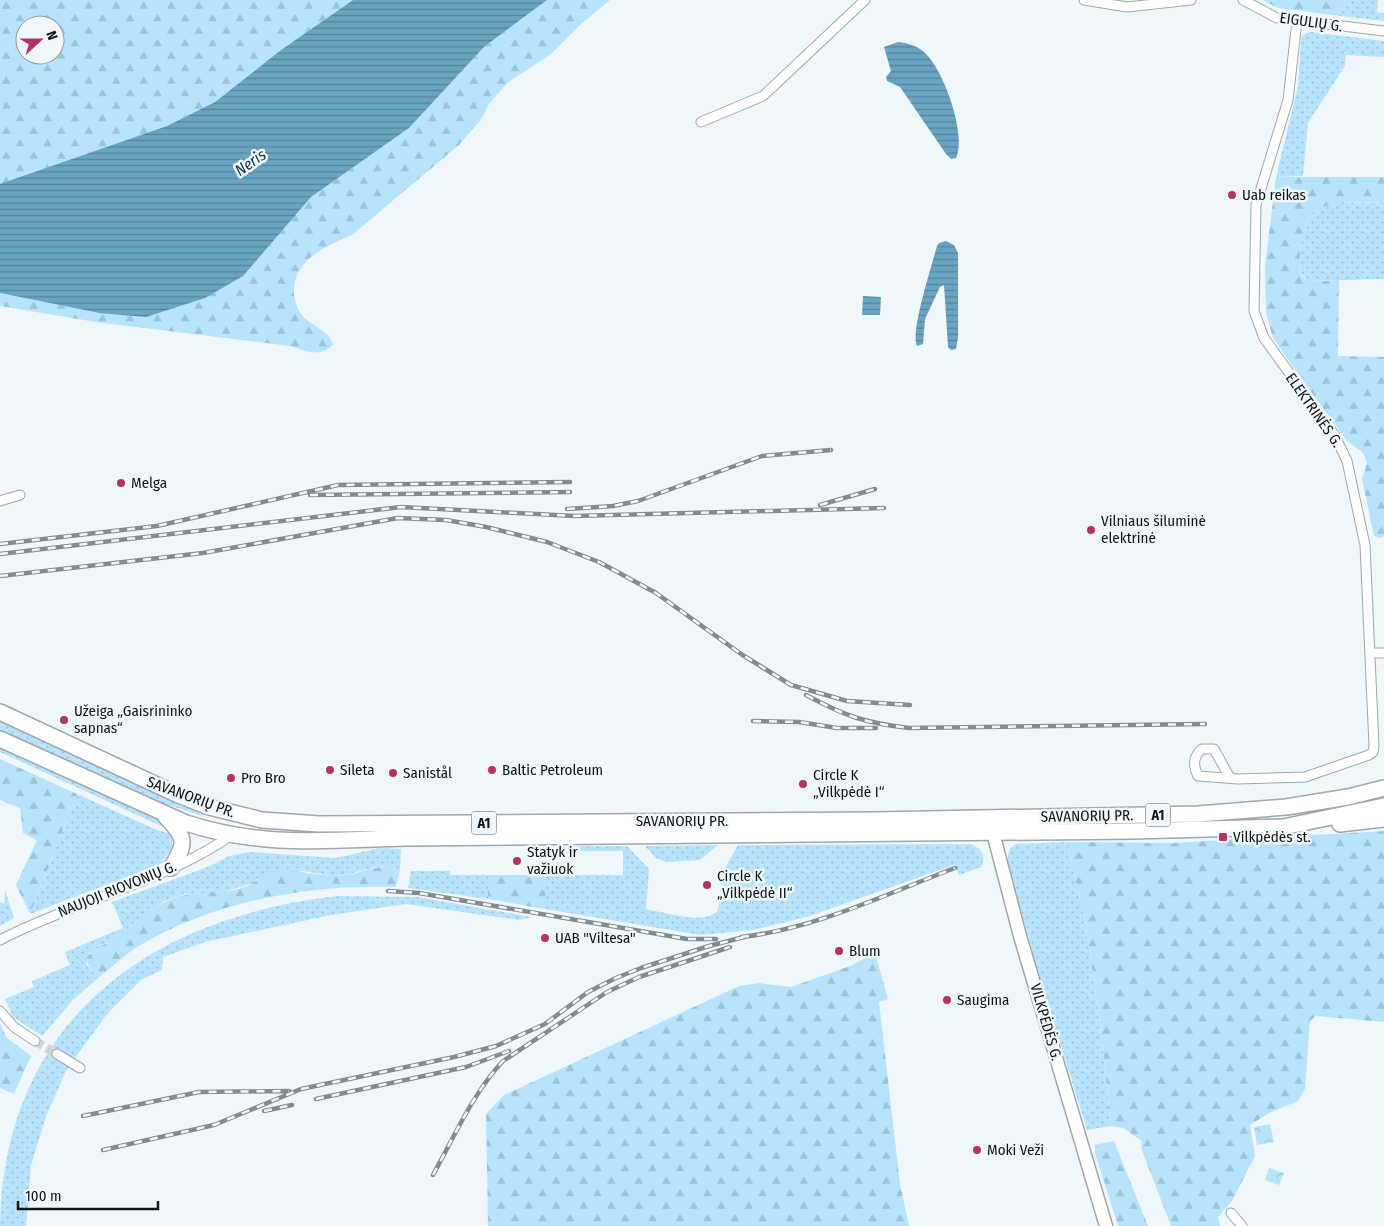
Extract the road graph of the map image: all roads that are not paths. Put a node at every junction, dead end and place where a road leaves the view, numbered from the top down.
1 (865, 0) edge
2 (1084, 0) edge
3 (1191, 0) edge
4 (1243, 0) edge
5 (1297, 21) junction
6 (1384, 32) edge
7 (701, 122) dead end
8 (20, 495) dead end
9 (0, 501) edge
10 (1372, 653) junction
11 (1384, 653) edge
12 (0, 712) edge
13 (0, 739) edge
14 (1230, 778) dead end
15 (1384, 779) edge
16 (1384, 788) edge
17 (1325, 801) junction
18 (1384, 806) edge
19 (162, 813) junction
20 (245, 816) junction
21 (990, 817) junction
22 (1384, 819) edge
23 (1283, 827) junction
24 (992, 832) junction
25 (232, 835) junction
26 (171, 868) junction
27 (0, 940) edge
28 (0, 1011) edge
29 (35, 1041) tunnel mouth
30 (57, 1054) tunnel mouth
31 (80, 1068) dead end
32 (1231, 1213) dead end
33 (1106, 1226) edge
34 (1242, 1226) edge

1 - 7 street
2 - 3 street
4 - 5 street, EIGULIŲ G.
5 - 6 street, EIGULIŲ G.
5 - 10 street, ELEKTRINĖS G.
8 - 9 street
10 - 11 street
10 - 14 street, ELEKTRINĖS G.
12 - 20 highway, SAVANORIŲ PR. / A1
13 - 19 highway, SAVANORIŲ PR. / A1
15 - 17 highway
16 - 17 highway, SAVANORIŲ PR. / A1
17 - 21 highway, SAVANORIŲ PR. / A1
18 - 23 highway, SAVANORIŲ PR. / A1
19 - 25 highway, SAVANORIŲ PR. / A1
19 - 26 highway
20 - 21 highway, SAVANORIŲ PR. / A1
20 - 25 highway
21 - 24 main road, VILKPĖDĖS G.
22 - 23 highway
23 - 24 highway, SAVANORIŲ PR. / A1
24 - 25 highway, SAVANORIŲ PR. / A1
24 - 33 main road, VILKPĖDĖS G.
25 - 26 street, NAUJOJI RIOVONIŲ G.
26 - 27 street, NAUJOJI RIOVONIŲ G.
28 - 29 street
30 - 31 street
32 - 34 street

